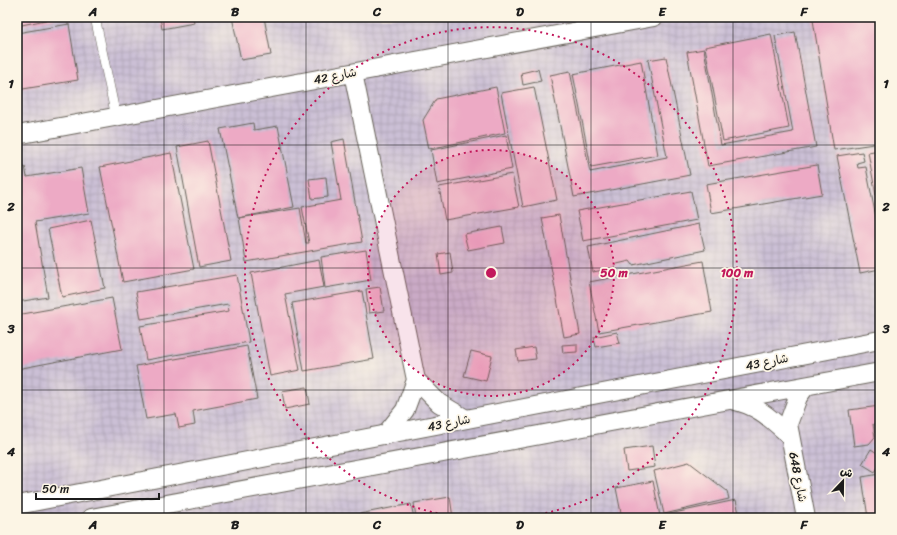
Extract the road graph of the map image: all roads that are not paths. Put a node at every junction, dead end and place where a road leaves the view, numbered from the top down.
1 (95, 17) edge
2 (653, 17) edge
3 (353, 73) junction
4 (116, 117) junction
5 (17, 136) edge
6 (880, 340) edge
7 (880, 372) edge
8 (416, 380) junction
9 (806, 386) junction
10 (731, 399) junction
11 (466, 419) junction
12 (385, 435) junction
13 (790, 436) junction
14 (17, 505) edge
15 (91, 518) edge
16 (806, 518) edge

1 - 4 lane
2 - 3 street, شارع 42
3 - 4 street, شارع 42
3 - 8 street
4 - 5 street, شارع 42
6 - 11 street, شارع 43
7 - 9 street
8 - 11 street
8 - 12 street
9 - 10 street
9 - 13 street, شارع 648
10 - 13 street, شارع 648
10 - 15 street
11 - 12 street, شارع 43
12 - 14 street, شارع 43
13 - 16 street, شارع 648

